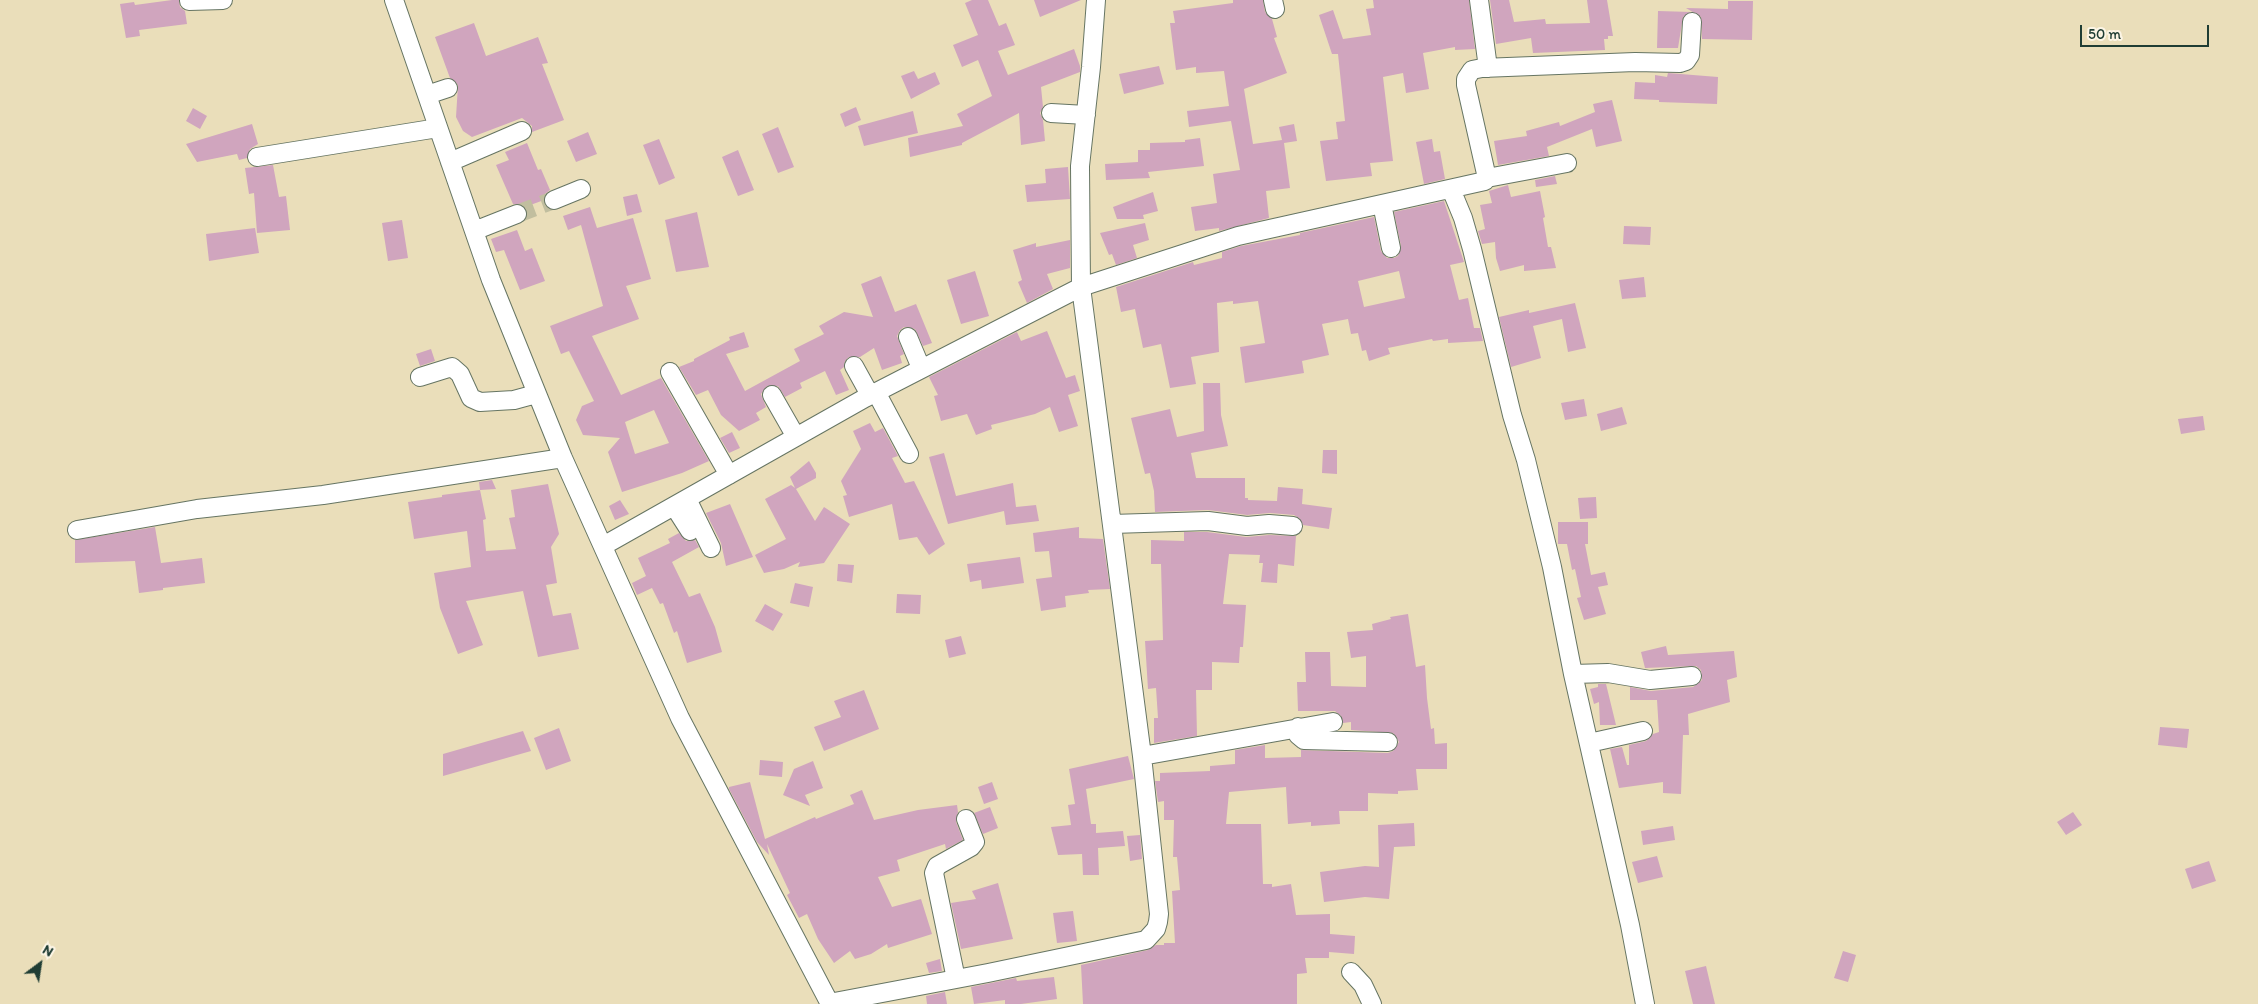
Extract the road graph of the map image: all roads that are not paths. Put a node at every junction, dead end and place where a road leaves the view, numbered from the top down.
1 (223, 0) edge
2 (394, 0) edge
3 (1096, 0) edge
4 (1479, 0) edge
5 (189, 1) edge
6 (1692, 22) dead end
7 (1488, 68) junction
8 (448, 88) dead end
9 (427, 95) junction
10 (1051, 113) dead end
11 (1086, 116) junction
12 (438, 128) junction
13 (522, 132) dead end
14 (257, 157) dead end
15 (450, 162) junction
16 (1567, 163) dead end
17 (1487, 178) junction
18 (581, 189) dead end
19 (1451, 189) junction
20 (554, 200) tunnel mouth
21 (1382, 204) junction
22 (516, 214) tunnel mouth
23 (474, 231) junction
24 (1391, 248) dead end
25 (1081, 286) junction
26 (908, 336) dead end
27 (854, 366) dead end
28 (921, 368) junction
29 (670, 372) dead end
30 (420, 377) dead end
31 (873, 393) junction
32 (536, 394) junction
33 (772, 395) dead end
34 (796, 437) junction
35 (909, 454) dead end
36 (563, 458) junction
37 (729, 475) junction
38 (681, 502) junction
39 (1112, 524) junction
40 (1293, 526) dead end
41 (77, 530) dead end
42 (690, 532) dead end
43 (603, 546) junction
44 (712, 548) dead end
45 (1572, 674) junction
46 (1692, 676) dead end
47 (1333, 722) dead end
48 (1298, 727) junction
49 (1643, 731) dead end
50 (1388, 742) dead end
51 (1588, 743) junction
52 (1142, 756) junction
53 (966, 819) dead end
54 (1351, 972) dead end
55 (956, 979) junction
56 (829, 1003) edge
57 (1372, 1004) edge
58 (1645, 1004) edge

1 - 5 street
2 - 9 street
3 - 11 street
4 - 7 street
6 - 7 street
7 - 17 street
8 - 9 street
9 - 12 street
10 - 11 street
11 - 25 street
12 - 14 street
12 - 15 street
13 - 15 street
15 - 23 street
16 - 17 street
17 - 19 street
18 - 20 street
19 - 21 street
19 - 45 street
21 - 24 street
21 - 25 street
22 - 23 street
23 - 32 street
25 - 28 street
25 - 39 street
26 - 28 street
27 - 31 street
28 - 31 street
29 - 37 street
30 - 32 street
31 - 34 street
31 - 35 street
32 - 36 street
33 - 34 street
34 - 37 street
36 - 41 street
36 - 43 street
37 - 38 street
38 - 42 street
38 - 43 street
38 - 44 street
39 - 40 street
39 - 52 street
43 - 56 street
45 - 46 street
45 - 51 street
47 - 48 street
48 - 50 street
48 - 52 street
49 - 51 street
51 - 58 street
52 - 55 street
53 - 55 street
54 - 57 street
55 - 56 street

